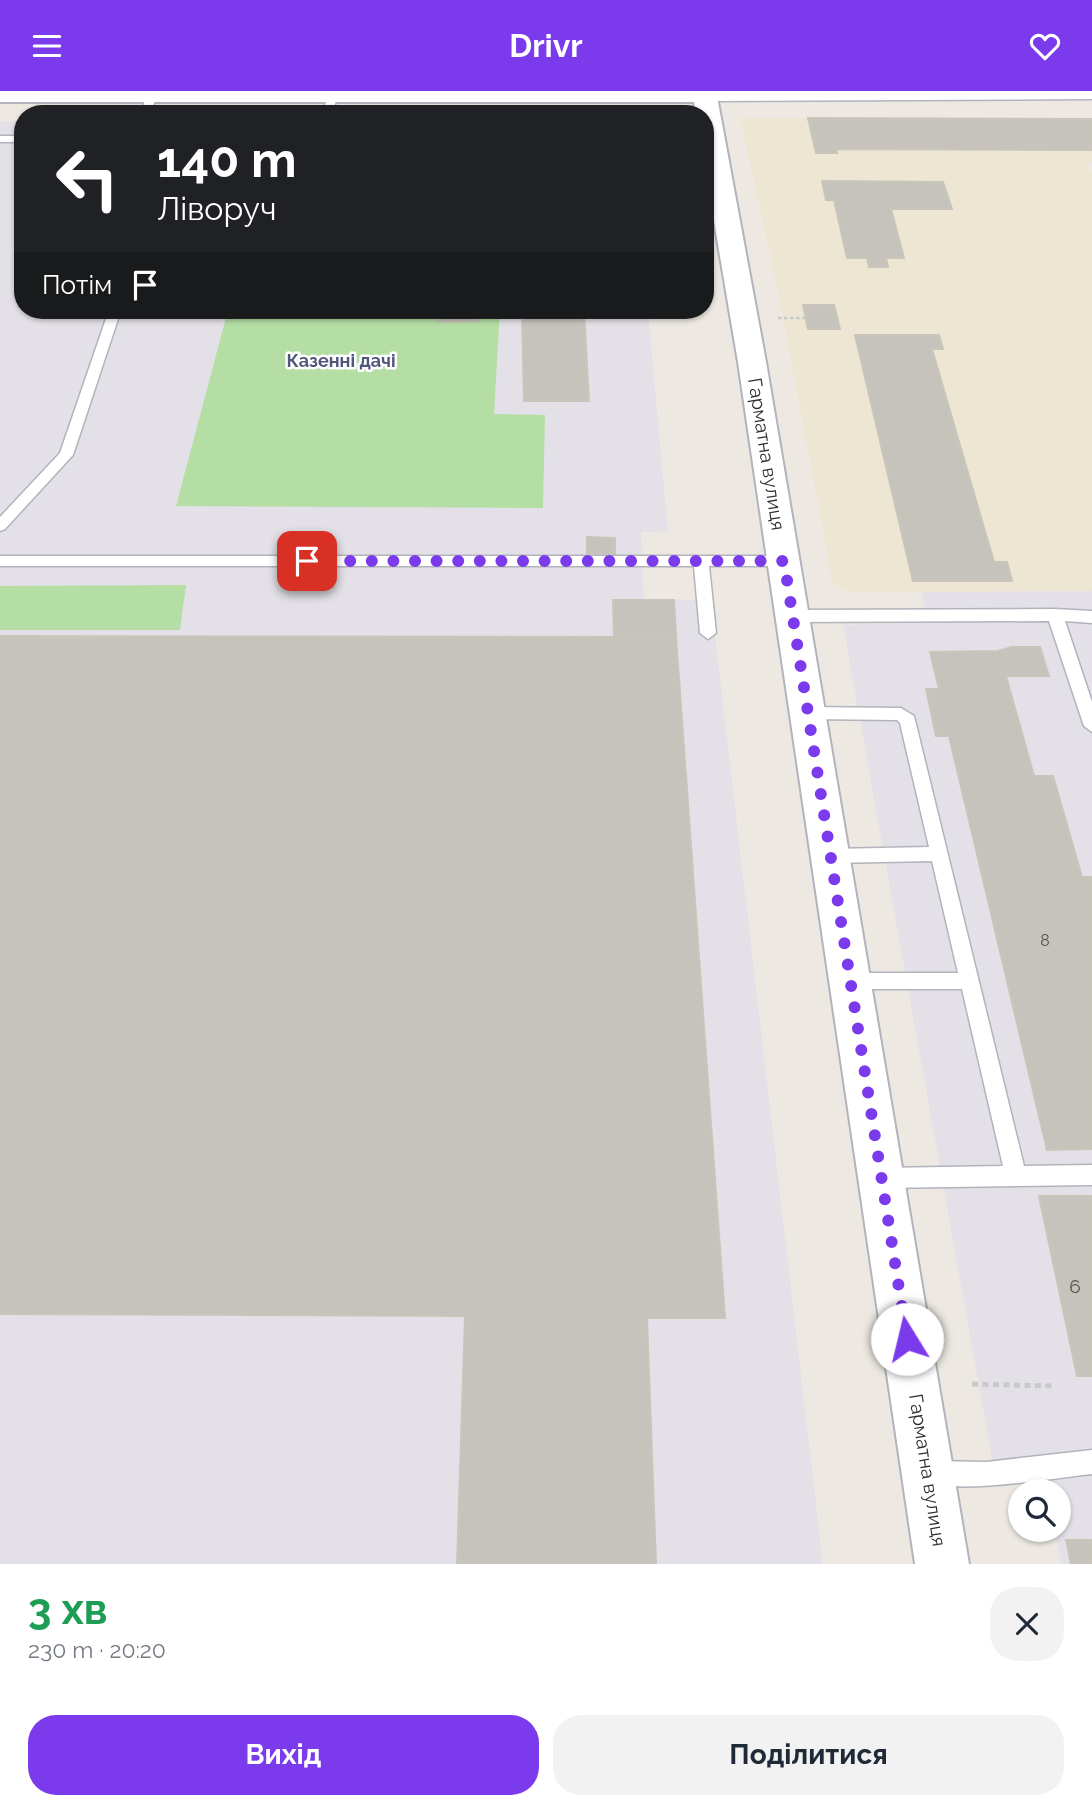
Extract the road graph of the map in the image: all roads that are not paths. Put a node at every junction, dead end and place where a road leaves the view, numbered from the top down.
1 (303, 93) edge
2 (705, 93) edge
3 (1092, 93) edge
4 (2, 94) edge
5 (148, 104) edge
6 (330, 104) edge
7 (714, 146) edge
8 (112, 319) edge
9 (0, 526) edge
10 (0, 561) edge
11 (701, 561) junction
12 (784, 561) junction
13 (1055, 614) junction
14 (793, 616) junction
15 (1092, 617) edge
16 (708, 633) dead end
17 (808, 713) junction
18 (1092, 726) edge
19 (938, 854) junction
20 (831, 856) junction
21 (851, 981) junction
22 (969, 981) junction
23 (1092, 1175) edge
24 (882, 1178) junction
25 (1016, 1178) junction
26 (1092, 1462) edge
27 (929, 1473) junction
28 (942, 1564) edge

1 - 5 street
1 - 6 street
2 - 3 street
2 - 6 street
4 - 5 street
7 - 12 street, Гарматна вулиця
8 - 9 lane
10 - 11 lane
11 - 12 lane
11 - 16 lane
12 - 14 street, Гарматна вулиця
13 - 14 lane
13 - 15 lane
13 - 18 lane
14 - 17 street, Гарматна вулиця
17 - 19 lane
17 - 20 street, Гарматна вулиця
19 - 20 lane
19 - 22 lane
20 - 21 street, Гарматна вулиця
21 - 22 lane
21 - 24 street, Гарматна вулиця
22 - 25 lane
23 - 25 lane
24 - 25 lane
24 - 27 street, Гарматна вулиця
26 - 27 lane
27 - 28 street, Гарматна вулиця

